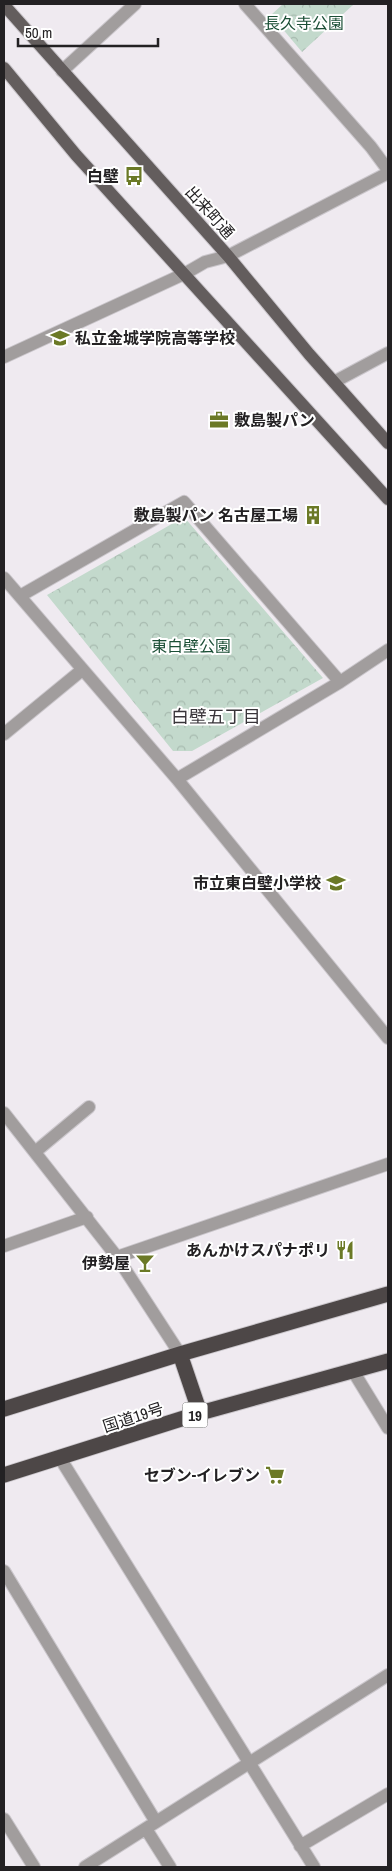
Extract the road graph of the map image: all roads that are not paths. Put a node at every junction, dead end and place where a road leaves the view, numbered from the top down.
1 (135, 4) edge
2 (245, 4) edge
3 (4, 5) edge
4 (4, 68) edge
5 (62, 71) junction
6 (388, 172) edge
7 (228, 256) junction
8 (186, 273) junction
9 (388, 353) edge
10 (4, 357) edge
11 (334, 382) junction
12 (388, 443) edge
13 (388, 499) edge
14 (4, 578) edge
15 (20, 596) junction
16 (388, 650) edge
17 (82, 670) junction
18 (340, 682) junction
19 (4, 734) edge
20 (177, 779) junction
21 (388, 1038) edge
22 (89, 1107) dead end
23 (4, 1113) edge
24 (35, 1152) junction
25 (388, 1164) edge
26 (88, 1217) junction
27 (4, 1246) edge
28 (117, 1257) junction
29 (388, 1294) edge
30 (180, 1354) junction
31 (388, 1361) edge
32 (353, 1371) junction
33 (4, 1409) edge
34 (200, 1414) junction
35 (388, 1428) edge
36 (60, 1458) junction
37 (4, 1476) edge
38 (4, 1571) edge
39 (388, 1675) edge
40 (249, 1764) junction
41 (388, 1794) edge
42 (4, 1819) edge
43 (151, 1826) junction
44 (300, 1846) junction
45 (34, 1867) edge
46 (85, 1867) edge
47 (170, 1867) edge
48 (314, 1867) edge

1 - 5 street
2 - 6 street
3 - 5 main road, 出来町通
4 - 8 main road
5 - 7 main road, 出来町通
6 - 7 street
7 - 8 street
7 - 11 main road, 出来町通
8 - 10 street
8 - 13 main road
9 - 11 street
11 - 12 main road, 出来町通
14 - 15 street
15 - 17 street
15 - 18 street
16 - 18 street
17 - 19 street
17 - 20 street
18 - 20 street
20 - 21 street
22 - 24 street
23 - 24 street
24 - 26 street
25 - 28 street
26 - 27 street
26 - 28 street
28 - 30 street
29 - 30 highway
30 - 33 highway
30 - 34 highway
31 - 32 highway, 国道19号 / 19
32 - 34 highway, 国道19号 / 19
32 - 35 street
34 - 36 highway, 国道19号 / 19
36 - 37 highway, 国道19号 / 19
36 - 40 street
38 - 43 street
39 - 40 street
40 - 43 street
40 - 44 street
41 - 44 street
42 - 45 street
43 - 46 street
43 - 47 street
44 - 48 street

